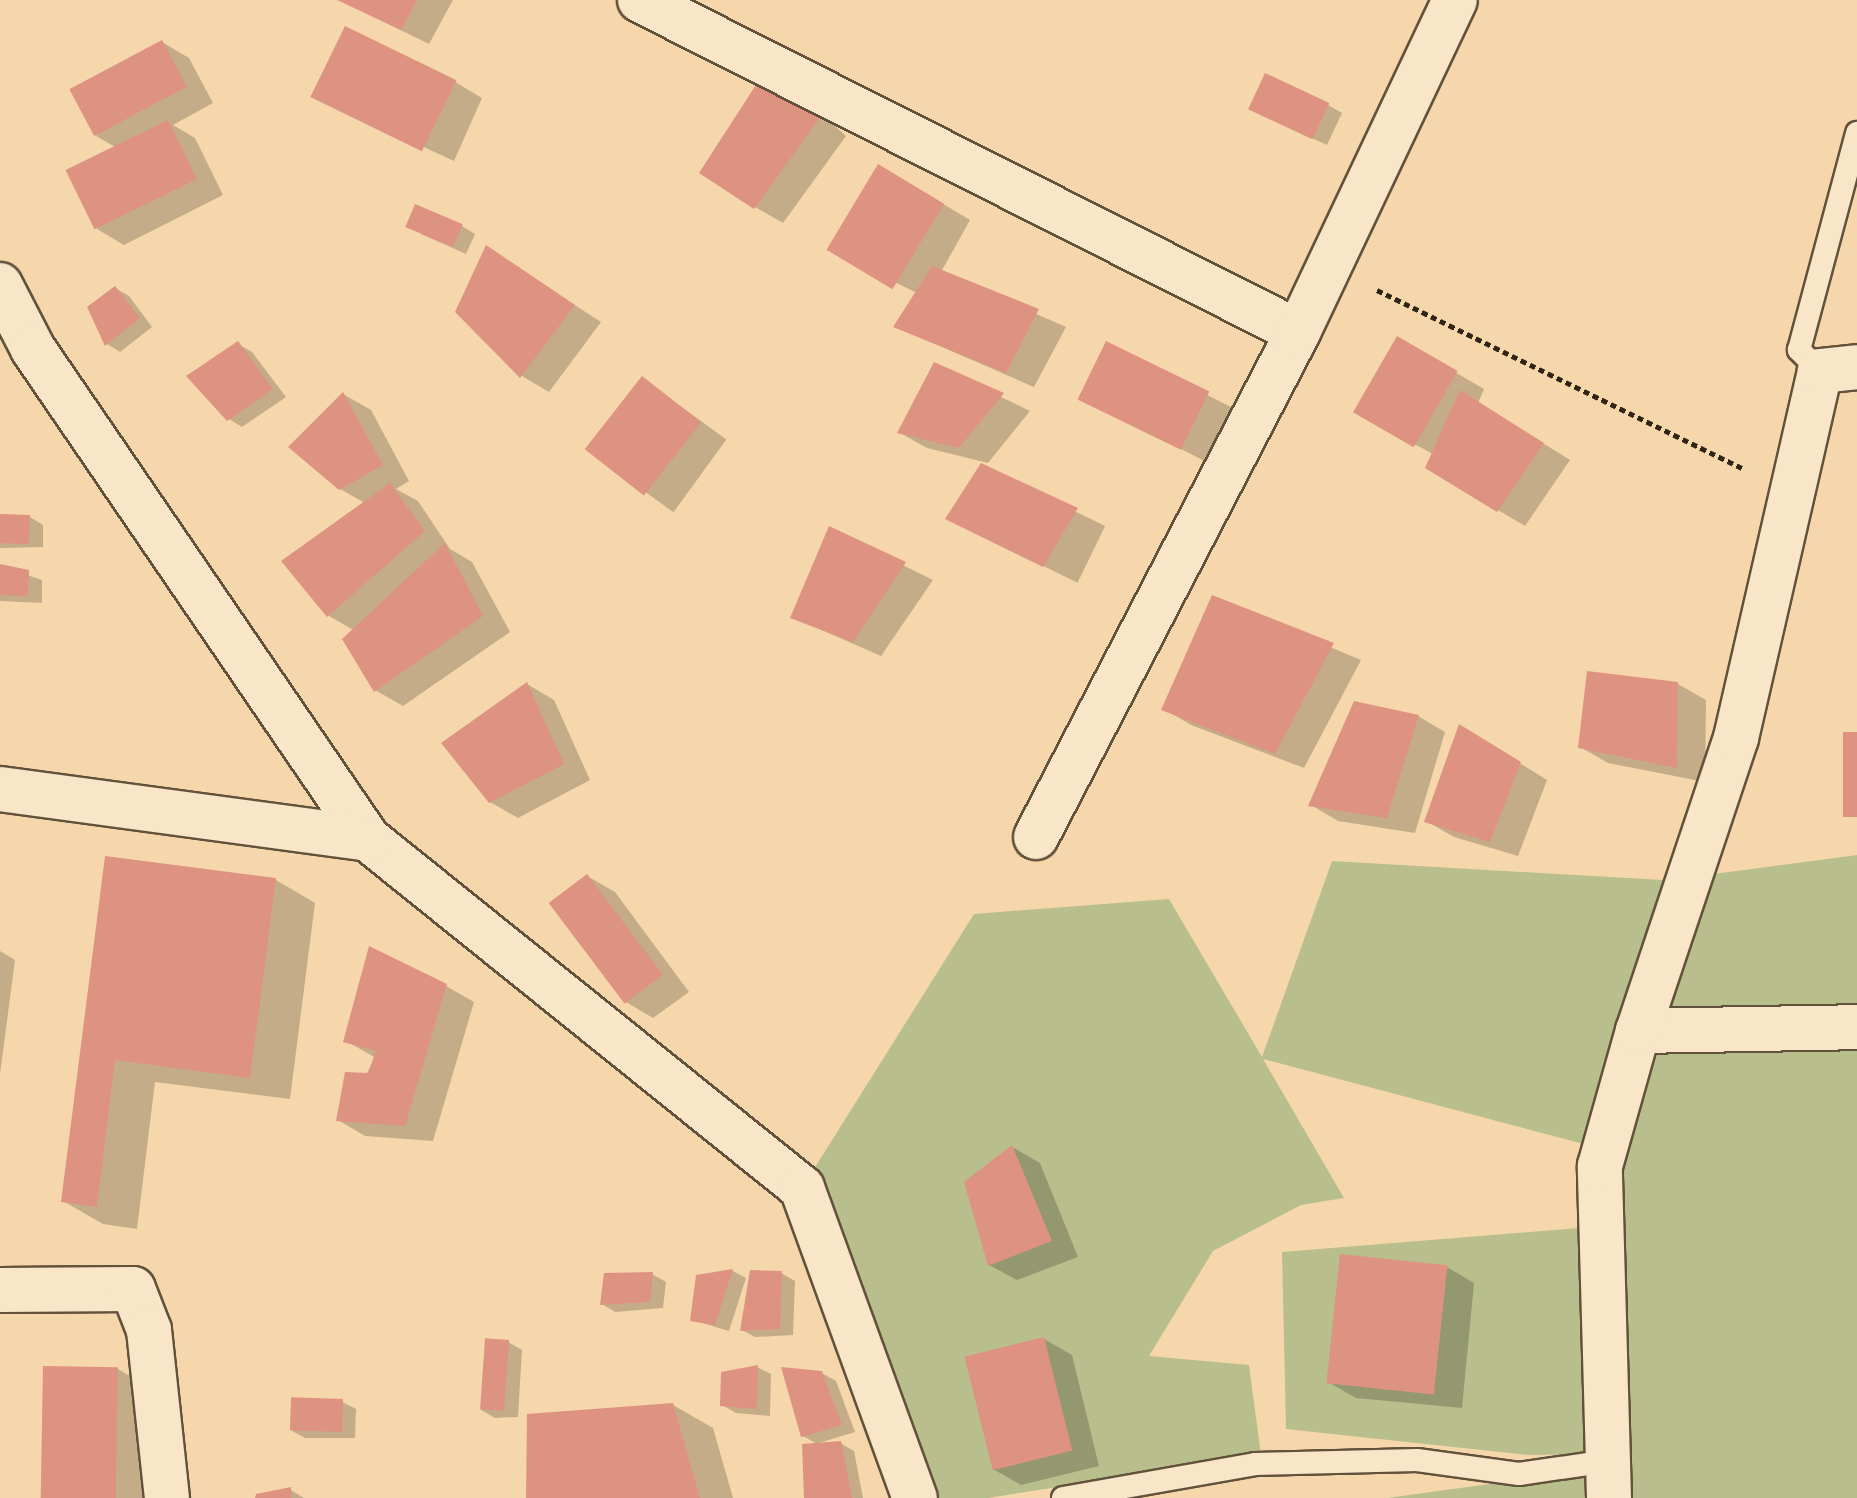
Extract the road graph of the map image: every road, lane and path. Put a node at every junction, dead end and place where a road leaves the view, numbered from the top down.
1 (640, 0) edge
2 (1455, 0) edge
3 (1857, 133) edge
4 (1330, 267) junction
5 (0, 285) edge
6 (1298, 332) junction
7 (1838, 369) edge
8 (1793, 493) junction
9 (0, 789) edge
10 (1036, 837) dead end
11 (368, 839) junction
12 (1857, 1027) edge
13 (1638, 1031) junction
14 (0, 1290) edge
15 (1608, 1479) edge
16 (167, 1498) edge
17 (915, 1498) edge
18 (1063, 1498) edge

1 - 6 street
2 - 4 street
3 - 7 lane
4 - 6 street
4 - 8 path
5 - 11 street
6 - 10 street
7 - 8 street
8 - 13 street
9 - 11 street
11 - 17 street
12 - 13 street
13 - 15 street
14 - 16 street
15 - 18 lane

